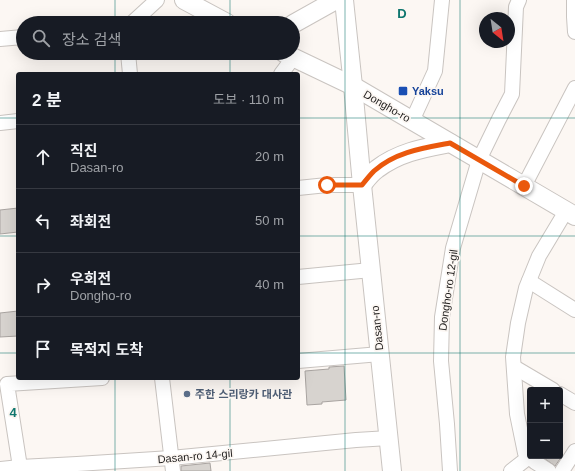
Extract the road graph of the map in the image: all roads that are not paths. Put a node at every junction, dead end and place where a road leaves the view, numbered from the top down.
1 (157, 0) edge
2 (184, 0) edge
3 (336, 0) edge
4 (344, 0) edge
5 (442, 0) edge
6 (519, 0) edge
7 (574, 0) edge
8 (140, 16) edge
9 (214, 16) edge
10 (300, 20) edge
11 (575, 32) edge
12 (16, 38) edge
13 (0, 39) edge
14 (129, 60) edge
15 (286, 60) edge
16 (299, 60) edge
17 (130, 72) edge
18 (282, 72) edge
19 (354, 86) junction
20 (575, 88) edge
21 (412, 120) junction
22 (16, 121) edge
23 (0, 123) edge
24 (450, 143) junction
25 (478, 160) junction
26 (362, 185) junction
27 (524, 186) junction
28 (300, 188) edge
29 (570, 213) edge
30 (371, 270) junction
31 (300, 277) edge
32 (530, 281) junction
33 (575, 310) edge
34 (380, 354) junction
35 (300, 361) edge
36 (514, 367) junction
37 (70, 380) edge
38 (162, 380) edge
39 (548, 387) edge
40 (563, 396) edge
41 (575, 403) edge
42 (389, 438) junction
43 (575, 451) edge
44 (527, 455) edge
45 (527, 459) edge
46 (531, 459) edge
47 (172, 465) edge
48 (20, 466) junction
49 (0, 469) edge
50 (392, 471) edge
51 (450, 471) edge
52 (511, 471) edge
53 (549, 471) edge
54 (562, 471) edge

1 - 8 street
2 - 9 main road
3 - 10 main road
4 - 19 main road, Dasan-ro
5 - 21 street
6 - 25 street
7 - 11 street
12 - 13 street
14 - 17 street
15 - 18 street, Dongho-ro
16 - 19 main road, Dongho-ro
19 - 21 main road, Dongho-ro
19 - 26 main road, Dasan-ro
20 - 27 street
21 - 24 main road, Dongho-ro
22 - 23 street
24 - 25 main road, Dongho-ro
24 - 26 main road
25 - 27 main road, Dongho-ro
25 - 51 street, Dongho-ro 12-gil
26 - 28 street
26 - 30 main road, Dasan-ro
27 - 29 main road, Dongho-ro
29 - 32 street
30 - 31 street
30 - 34 main road, Dasan-ro
32 - 33 street
32 - 36 street
34 - 35 street
34 - 42 main road, Dasan-ro
36 - 39 street
36 - 44 street
37 - 48 street
38 - 47 street
40 - 41 street
42 - 47 street, Dasan-ro 14-gil
42 - 50 main road, Dasan-ro
43 - 54 street
45 - 52 street
46 - 53 street
47 - 48 street, Dasan-ro 14-gil
48 - 49 street, Dasan-ro 14-gil

